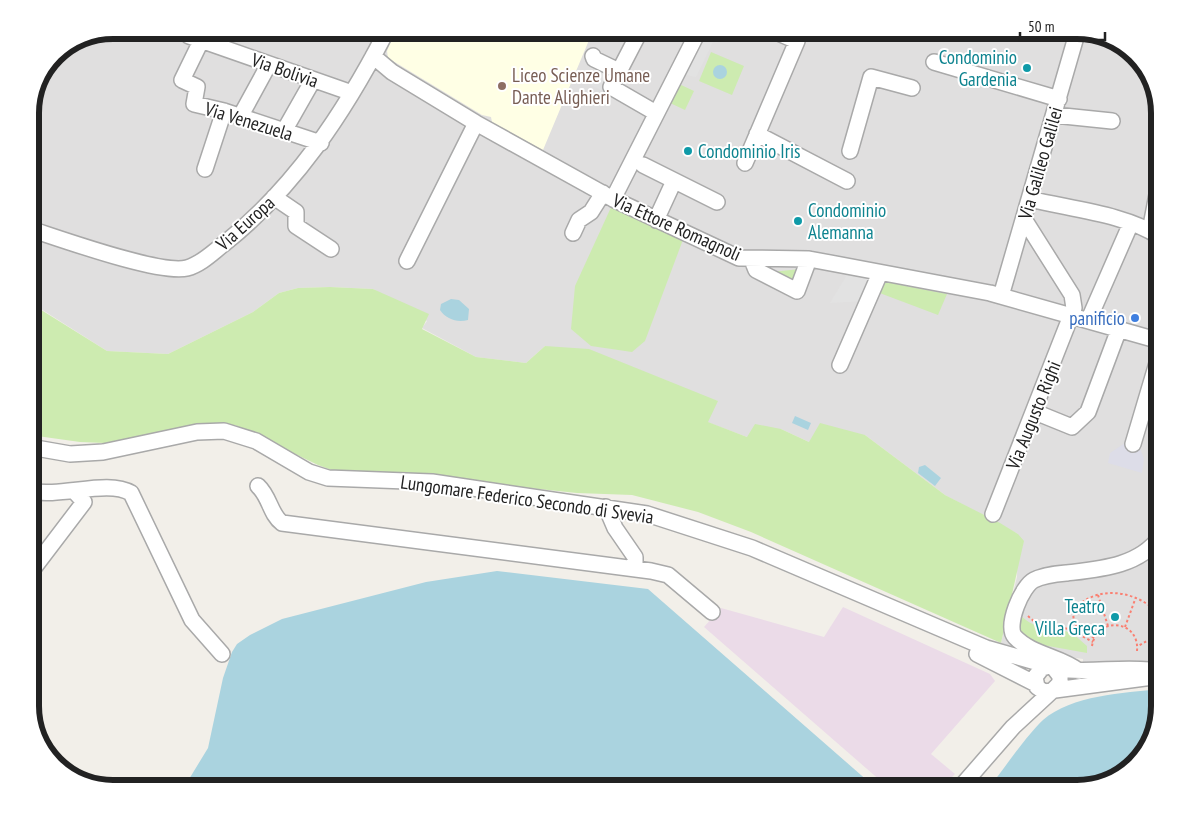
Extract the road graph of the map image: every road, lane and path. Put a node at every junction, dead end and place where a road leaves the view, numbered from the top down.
1 (195, 39) edge
2 (198, 39) edge
3 (382, 39) edge
4 (636, 39) edge
5 (694, 39) edge
6 (792, 39) edge
7 (1075, 39) edge
8 (373, 56) junction
9 (593, 56) dead end
10 (934, 62) dead end
11 (269, 64) junction
12 (619, 72) junction
13 (313, 80) junction
14 (912, 88) dead end
15 (352, 94) junction
16 (1059, 98) junction
17 (224, 111) junction
18 (656, 113) junction
19 (1054, 114) junction
20 (240, 117) junction
21 (1112, 121) dead end
22 (476, 123) junction
23 (284, 131) junction
24 (757, 134) junction
25 (321, 142) junction
26 (850, 151) dead end
27 (745, 163) dead end
28 (643, 165) dead end
29 (205, 169) dead end
30 (674, 181) junction
31 (847, 181) dead end
32 (608, 196) junction
33 (274, 197) junction
34 (1030, 200) junction
35 (717, 202) dead end
36 (1024, 219) junction
37 (656, 220) junction
38 (1131, 223) junction
39 (1151, 232) edge
40 (39, 233) edge
41 (573, 233) dead end
42 (331, 249) dead end
43 (809, 259) junction
44 (752, 260) junction
45 (407, 261) dead end
46 (880, 273) junction
47 (1001, 296) junction
48 (1072, 315) junction
49 (1089, 320) junction
50 (1118, 329) junction
51 (1151, 338) edge
52 (840, 365) dead end
53 (1151, 383) edge
54 (1035, 412) junction
55 (1133, 444) dead end
56 (39, 451) edge
57 (258, 486) dead end
58 (75, 492) junction
59 (39, 493) edge
60 (606, 507) junction
61 (993, 514) dead end
62 (706, 534) junction
63 (1151, 549) edge
64 (39, 561) edge
65 (635, 569) junction
66 (1098, 595) junction
67 (1136, 597) junction
68 (1018, 605) junction
69 (1151, 608) edge
70 (712, 612) dead end
71 (1108, 626) junction
72 (1125, 627) junction
73 (1094, 638) junction
74 (1151, 639) edge
75 (1138, 646) junction
76 (1137, 651) dead end
77 (222, 654) dead end
78 (1052, 668) junction
79 (1151, 670) edge
80 (1079, 671) junction
81 (1151, 677) edge
82 (1045, 688) junction
83 (967, 780) edge

1 - 17 street, Via Venezuela
2 - 11 street, Via Bolivia
3 - 8 street, Via Europa
4 - 12 street
5 - 18 street
6 - 24 street
7 - 16 street, Via Galileo Galilei
8 - 15 street, Via Europa
8 - 22 street, Via Ettore Romagnoli
9 - 12 street
10 - 16 street
11 - 13 street, Via Bolivia
11 - 20 street
12 - 18 street
13 - 15 street, Via Bolivia
13 - 23 street
14 - 26 street
15 - 25 street, Via Europa
16 - 19 street, Via Galileo Galilei
17 - 20 street, Via Venezuela
17 - 29 street
18 - 32 street
19 - 21 street
19 - 34 street, Via Galileo Galilei
20 - 23 street, Via Venezuela
22 - 32 street, Via Ettore Romagnoli
22 - 45 street
23 - 25 street, Via Venezuela
24 - 27 street
24 - 31 street
25 - 33 street, Via Europa
28 - 30 street
30 - 35 street
30 - 37 street
32 - 37 street, Via Ettore Romagnoli
32 - 41 street
33 - 40 street, Via Europa
33 - 42 street
34 - 36 street, Via Galileo Galilei
34 - 38 street
36 - 47 street, Via Galileo Galilei
36 - 48 street
37 - 44 street, Via Ettore Romagnoli
38 - 39 street
38 - 49 street
43 - 44 street, Via Ettore Romagnoli
43 - 44 street
43 - 46 street, Via Ettore Romagnoli
46 - 47 street, Via Ettore Romagnoli
46 - 52 street
47 - 48 street, Via Ettore Romagnoli
48 - 49 street, Via Ettore Romagnoli
48 - 54 street, Via Augusto Righi
49 - 50 street, Via Ettore Romagnoli
50 - 51 street, Via Ettore Romagnoli
50 - 54 street
53 - 55 street
54 - 61 street, Via Augusto Righi
56 - 60 street, Lungomare Federico Secondo di Svevia
57 - 65 street
58 - 59 street
58 - 64 street
58 - 77 street
60 - 62 street, Lungomare Federico Secondo di Svevia
60 - 65 street
62 - 78 street, Lungomare Federico Secondo di Svevia
62 - 82 street, Lungomare Federico Secondo di Svevia
63 - 68 street
65 - 70 street
66 - 67 path
66 - 71 path
66 - 73 path
67 - 69 path
67 - 72 path
68 - 73 path
68 - 80 street
71 - 72 path
71 - 73 path
72 - 75 path
74 - 75 path
75 - 76 path
78 - 80 street, Lungomare Federico Secondo di Svevia
78 - 82 street
78 - 82 street
79 - 80 street, Lungomare Federico Secondo di Svevia
81 - 82 street
82 - 83 street

